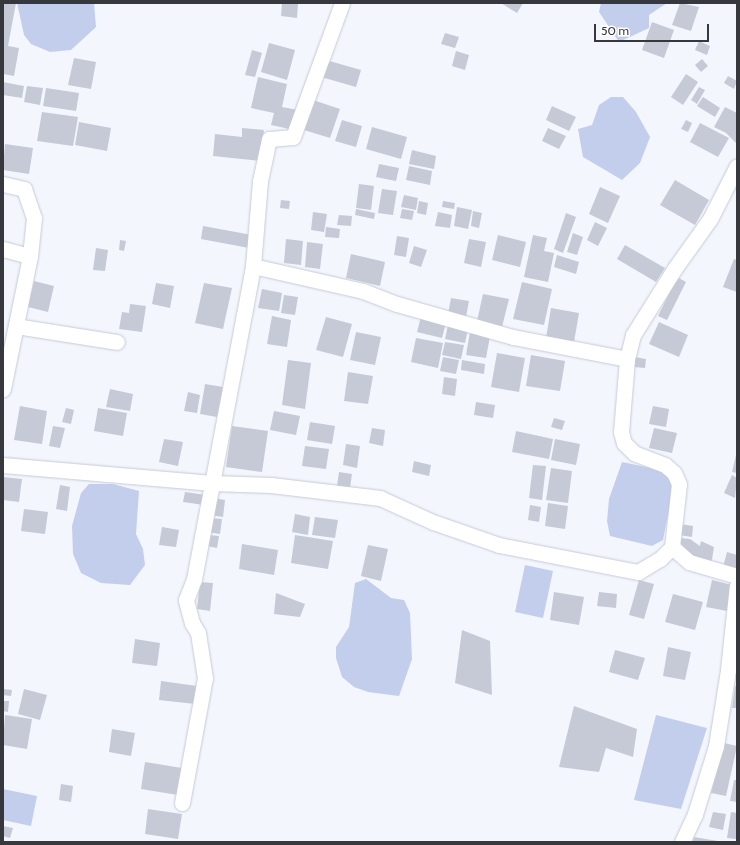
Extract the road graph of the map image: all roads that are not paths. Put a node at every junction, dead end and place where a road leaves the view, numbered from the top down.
1 (342, 3) edge
2 (737, 166) edge
3 (3, 184) edge
4 (3, 248) edge
5 (30, 256) junction
6 (253, 266) junction
7 (16, 326) junction
8 (117, 342) dead end
9 (626, 358) junction
10 (5, 367) edge
11 (3, 389) edge
12 (3, 465) edge
13 (212, 483) junction
14 (672, 548) junction
15 (737, 576) edge
16 (737, 585) edge
17 (182, 803) dead end
18 (682, 842) edge

1 - 6 street
2 - 9 street
3 - 5 street
4 - 5 street
5 - 7 street
6 - 9 street
6 - 13 street
7 - 8 street
7 - 10 street
9 - 14 street
10 - 11 street
12 - 13 street
13 - 14 street
13 - 17 street
14 - 15 street
16 - 18 street

